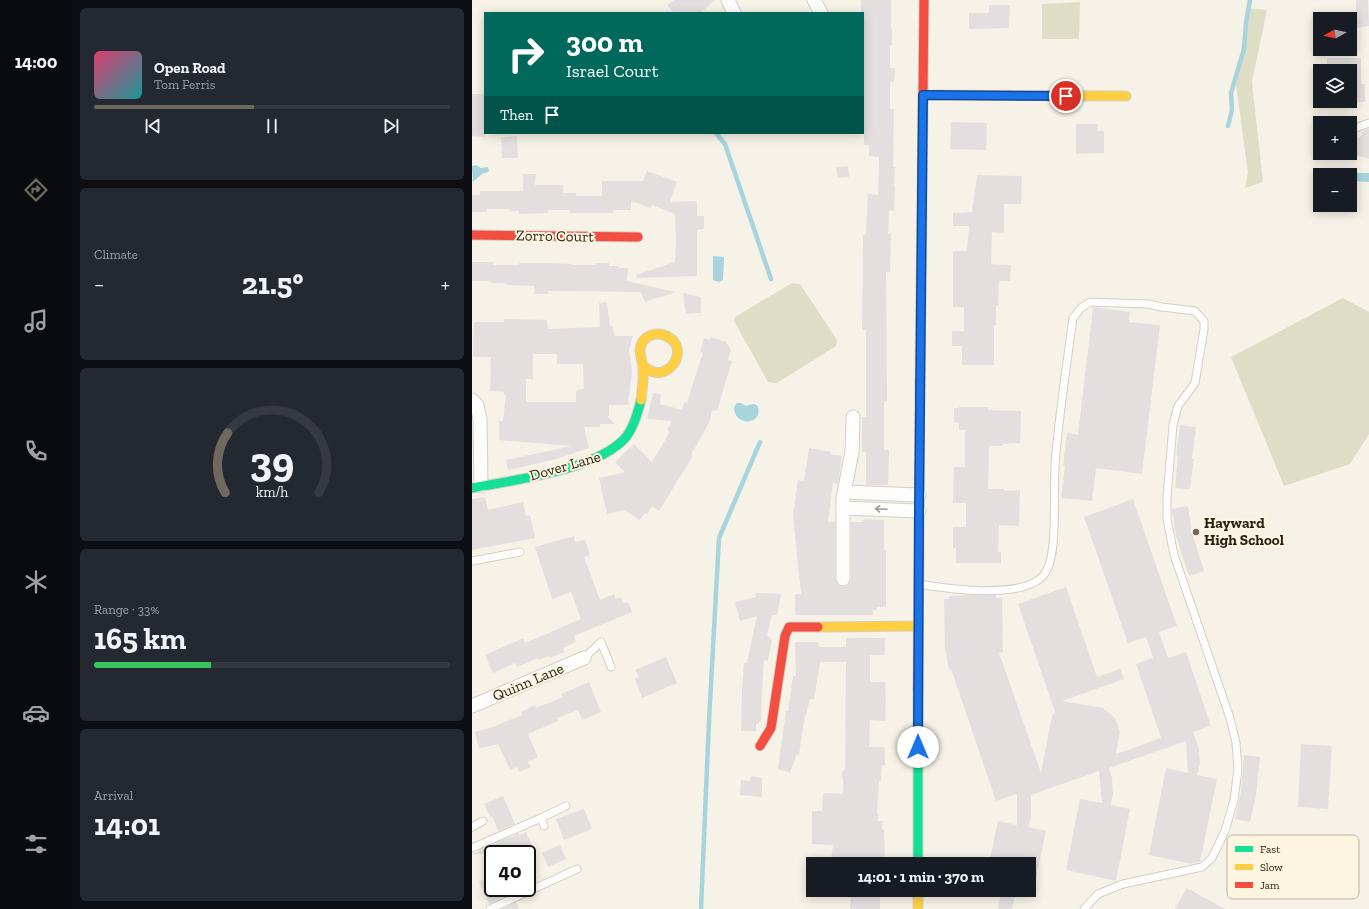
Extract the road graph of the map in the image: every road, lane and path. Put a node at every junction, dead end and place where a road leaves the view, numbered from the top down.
1 (728, 0) edge
2 (814, 0) edge
3 (924, 0) edge
4 (734, 12) edge
5 (820, 12) edge
6 (923, 95) junction
7 (1126, 96) dead end
8 (1369, 124) edge
9 (1357, 128) edge
10 (472, 235) edge
11 (638, 237) dead end
12 (643, 366) junction
13 (472, 400) edge
14 (853, 417) dead end
15 (476, 487) edge
16 (844, 492) junction
17 (919, 495) junction
18 (843, 508) junction
19 (919, 511) junction
20 (520, 552) dead end
21 (472, 561) edge
22 (843, 579) dead end
23 (918, 584) junction
24 (918, 626) junction
25 (584, 658) joint
26 (611, 667) dead end
27 (472, 706) edge
28 (760, 746) dead end
29 (566, 806) dead end
30 (541, 818) junction
31 (483, 821) dead end
32 (544, 826) dead end
33 (472, 827) edge
34 (472, 848) edge
35 (918, 857) edge
36 (577, 869) dead end
37 (918, 897) edge
38 (490, 909) edge
39 (918, 909) edge
40 (1084, 909) edge

1 - 4 street
2 - 5 street
3 - 6 street
6 - 7 street
6 - 17 street
8 - 9 lane
10 - 11 street, Zorro Court
12 - 12 street, Dover Lane
12 - 15 street, Dover Lane
13 - 15 street
14 - 16 street
16 - 17 street
16 - 18 street
17 - 19 street
19 -> 18 street
18 - 22 street
19 - 23 street
20 - 21 lane
23 - 24 street
23 - 40 lane
24 - 28 street
24 - 35 street
25 - 26 lane
25 - 27 street, Quinn Lane
29 - 30 lane
30 - 32 lane
30 - 34 lane
31 - 33 lane
36 - 38 lane
37 - 39 street

